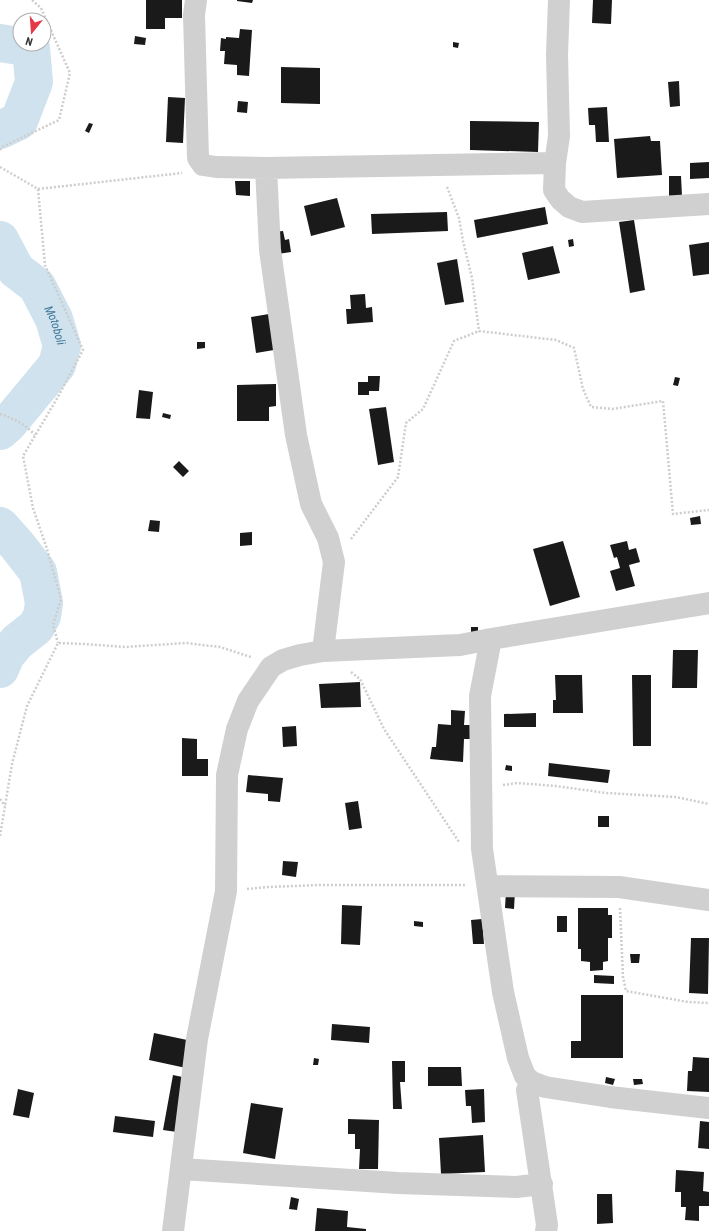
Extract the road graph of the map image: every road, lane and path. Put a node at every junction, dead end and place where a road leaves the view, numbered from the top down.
1 (32, 0) edge
2 (196, 0) edge
3 (559, 0) edge
4 (0, 150) edge
5 (554, 164) junction
6 (203, 165) junction
7 (438, 165) junction
8 (0, 167) edge
9 (266, 168) junction
10 (38, 189) junction
11 (709, 204) edge
12 (479, 331) junction
13 (0, 414) edge
14 (35, 435) junction
15 (709, 510) edge
16 (334, 562) junction
17 (709, 603) edge
18 (490, 639) junction
19 (58, 643) junction
20 (322, 651) junction
21 (271, 667) junction
22 (480, 786) junction
23 (0, 799) edge
24 (709, 804) edge
25 (6, 806) junction
26 (0, 836) edge
27 (462, 846) dead end
28 (488, 886) junction
29 (618, 887) junction
30 (226, 891) junction
31 (709, 900) edge
32 (709, 1003) edge
33 (532, 1082) junction
34 (709, 1108) edge
35 (181, 1169) junction
36 (542, 1184) junction
37 (173, 1231) edge
38 (546, 1231) edge

1 - 4 path
2 - 6 street
3 - 5 street
5 - 7 street
5 - 11 street
6 - 9 street
6 - 10 path
7 - 9 street
7 - 12 path
8 - 10 path
9 - 16 street
10 - 14 path
12 - 15 path
12 - 16 path
13 - 14 path
14 - 19 path
16 - 20 street
17 - 18 street
18 - 20 street
18 - 22 street
19 - 21 path
19 - 25 path
20 - 21 street
20 - 27 path
21 - 30 street
22 - 24 path
22 - 28 street
23 - 25 path
25 - 26 path
28 - 29 street
28 - 30 path
28 - 33 street
29 - 31 street
29 - 32 path
30 - 35 street
33 - 34 street
33 - 36 street
35 - 36 street
35 - 37 street
36 - 38 street

